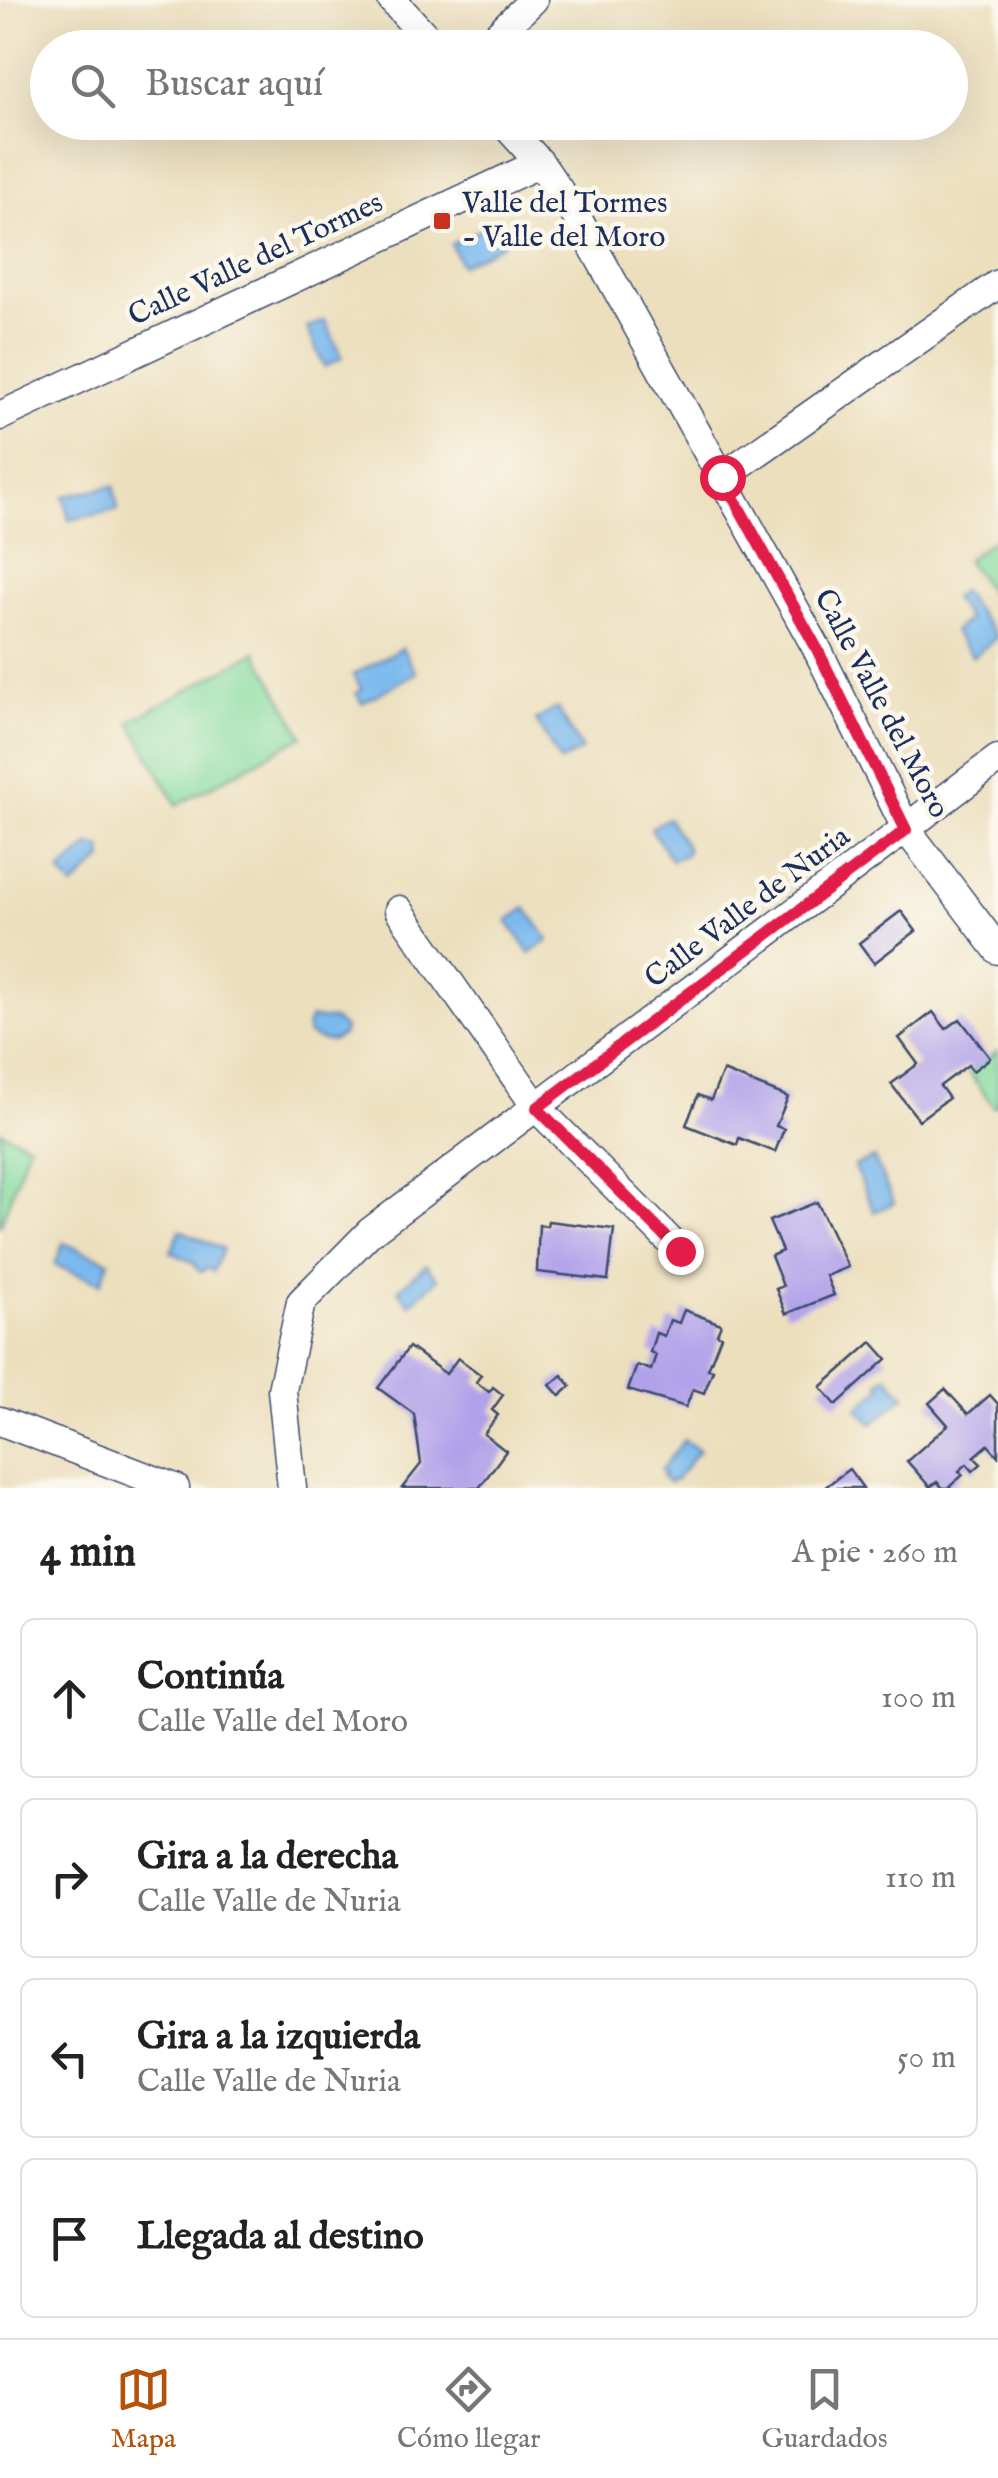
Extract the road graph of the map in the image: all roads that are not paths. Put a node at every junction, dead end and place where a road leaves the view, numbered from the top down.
1 (392, 0) edge
2 (533, 0) edge
3 (420, 30) edge
4 (502, 30) edge
5 (519, 140) edge
6 (540, 164) junction
7 (998, 284) edge
8 (0, 416) edge
9 (722, 477) junction
10 (998, 759) edge
11 (906, 830) junction
12 (399, 910) dead end
13 (998, 950) edge
14 (537, 1108) junction
15 (680, 1251) dead end
16 (0, 1422) edge
17 (175, 1488) edge
18 (292, 1488) edge

1 - 3 street
2 - 4 street
5 - 6 street, Calle Valle del Moro
6 - 8 street, Calle Valle del Tormes
6 - 9 street, Calle Valle del Moro
7 - 9 street
9 - 11 street, Calle Valle del Moro
10 - 11 street, Calle Valle de Nuria
11 - 13 street, Calle Valle del Moro
11 - 14 street, Calle Valle de Nuria
12 - 14 street
14 - 15 street
14 - 18 street, Calle Valle de Nuria
16 - 17 street

